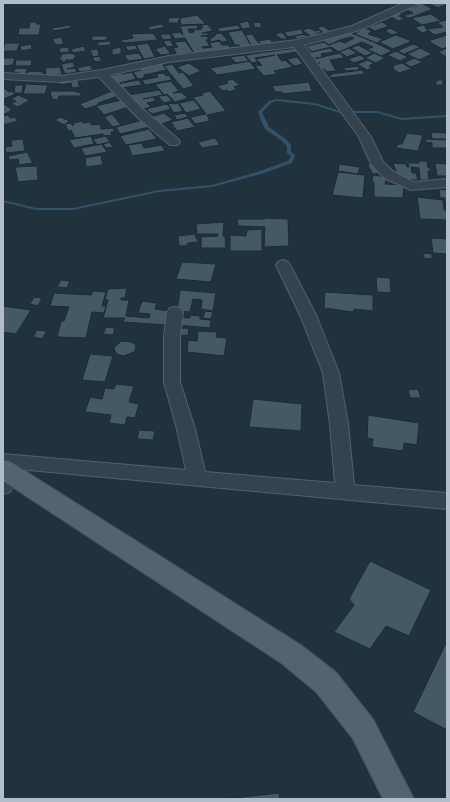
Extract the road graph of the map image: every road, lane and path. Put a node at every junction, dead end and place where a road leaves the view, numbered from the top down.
1 (412, 3) edge
2 (297, 43) junction
3 (102, 73) junction
4 (3, 76) edge
5 (174, 142) dead end
6 (447, 183) edge
7 (283, 265) dead end
8 (175, 312) dead end
9 (5, 472) edge
10 (197, 478) junction
11 (345, 491) junction
12 (447, 501) edge
13 (399, 799) edge

1 - 2 street
2 - 3 street
2 - 6 street
3 - 4 street
3 - 5 street
7 - 11 street
8 - 10 street
9 - 10 street
9 - 13 main road
10 - 11 street
11 - 12 street

